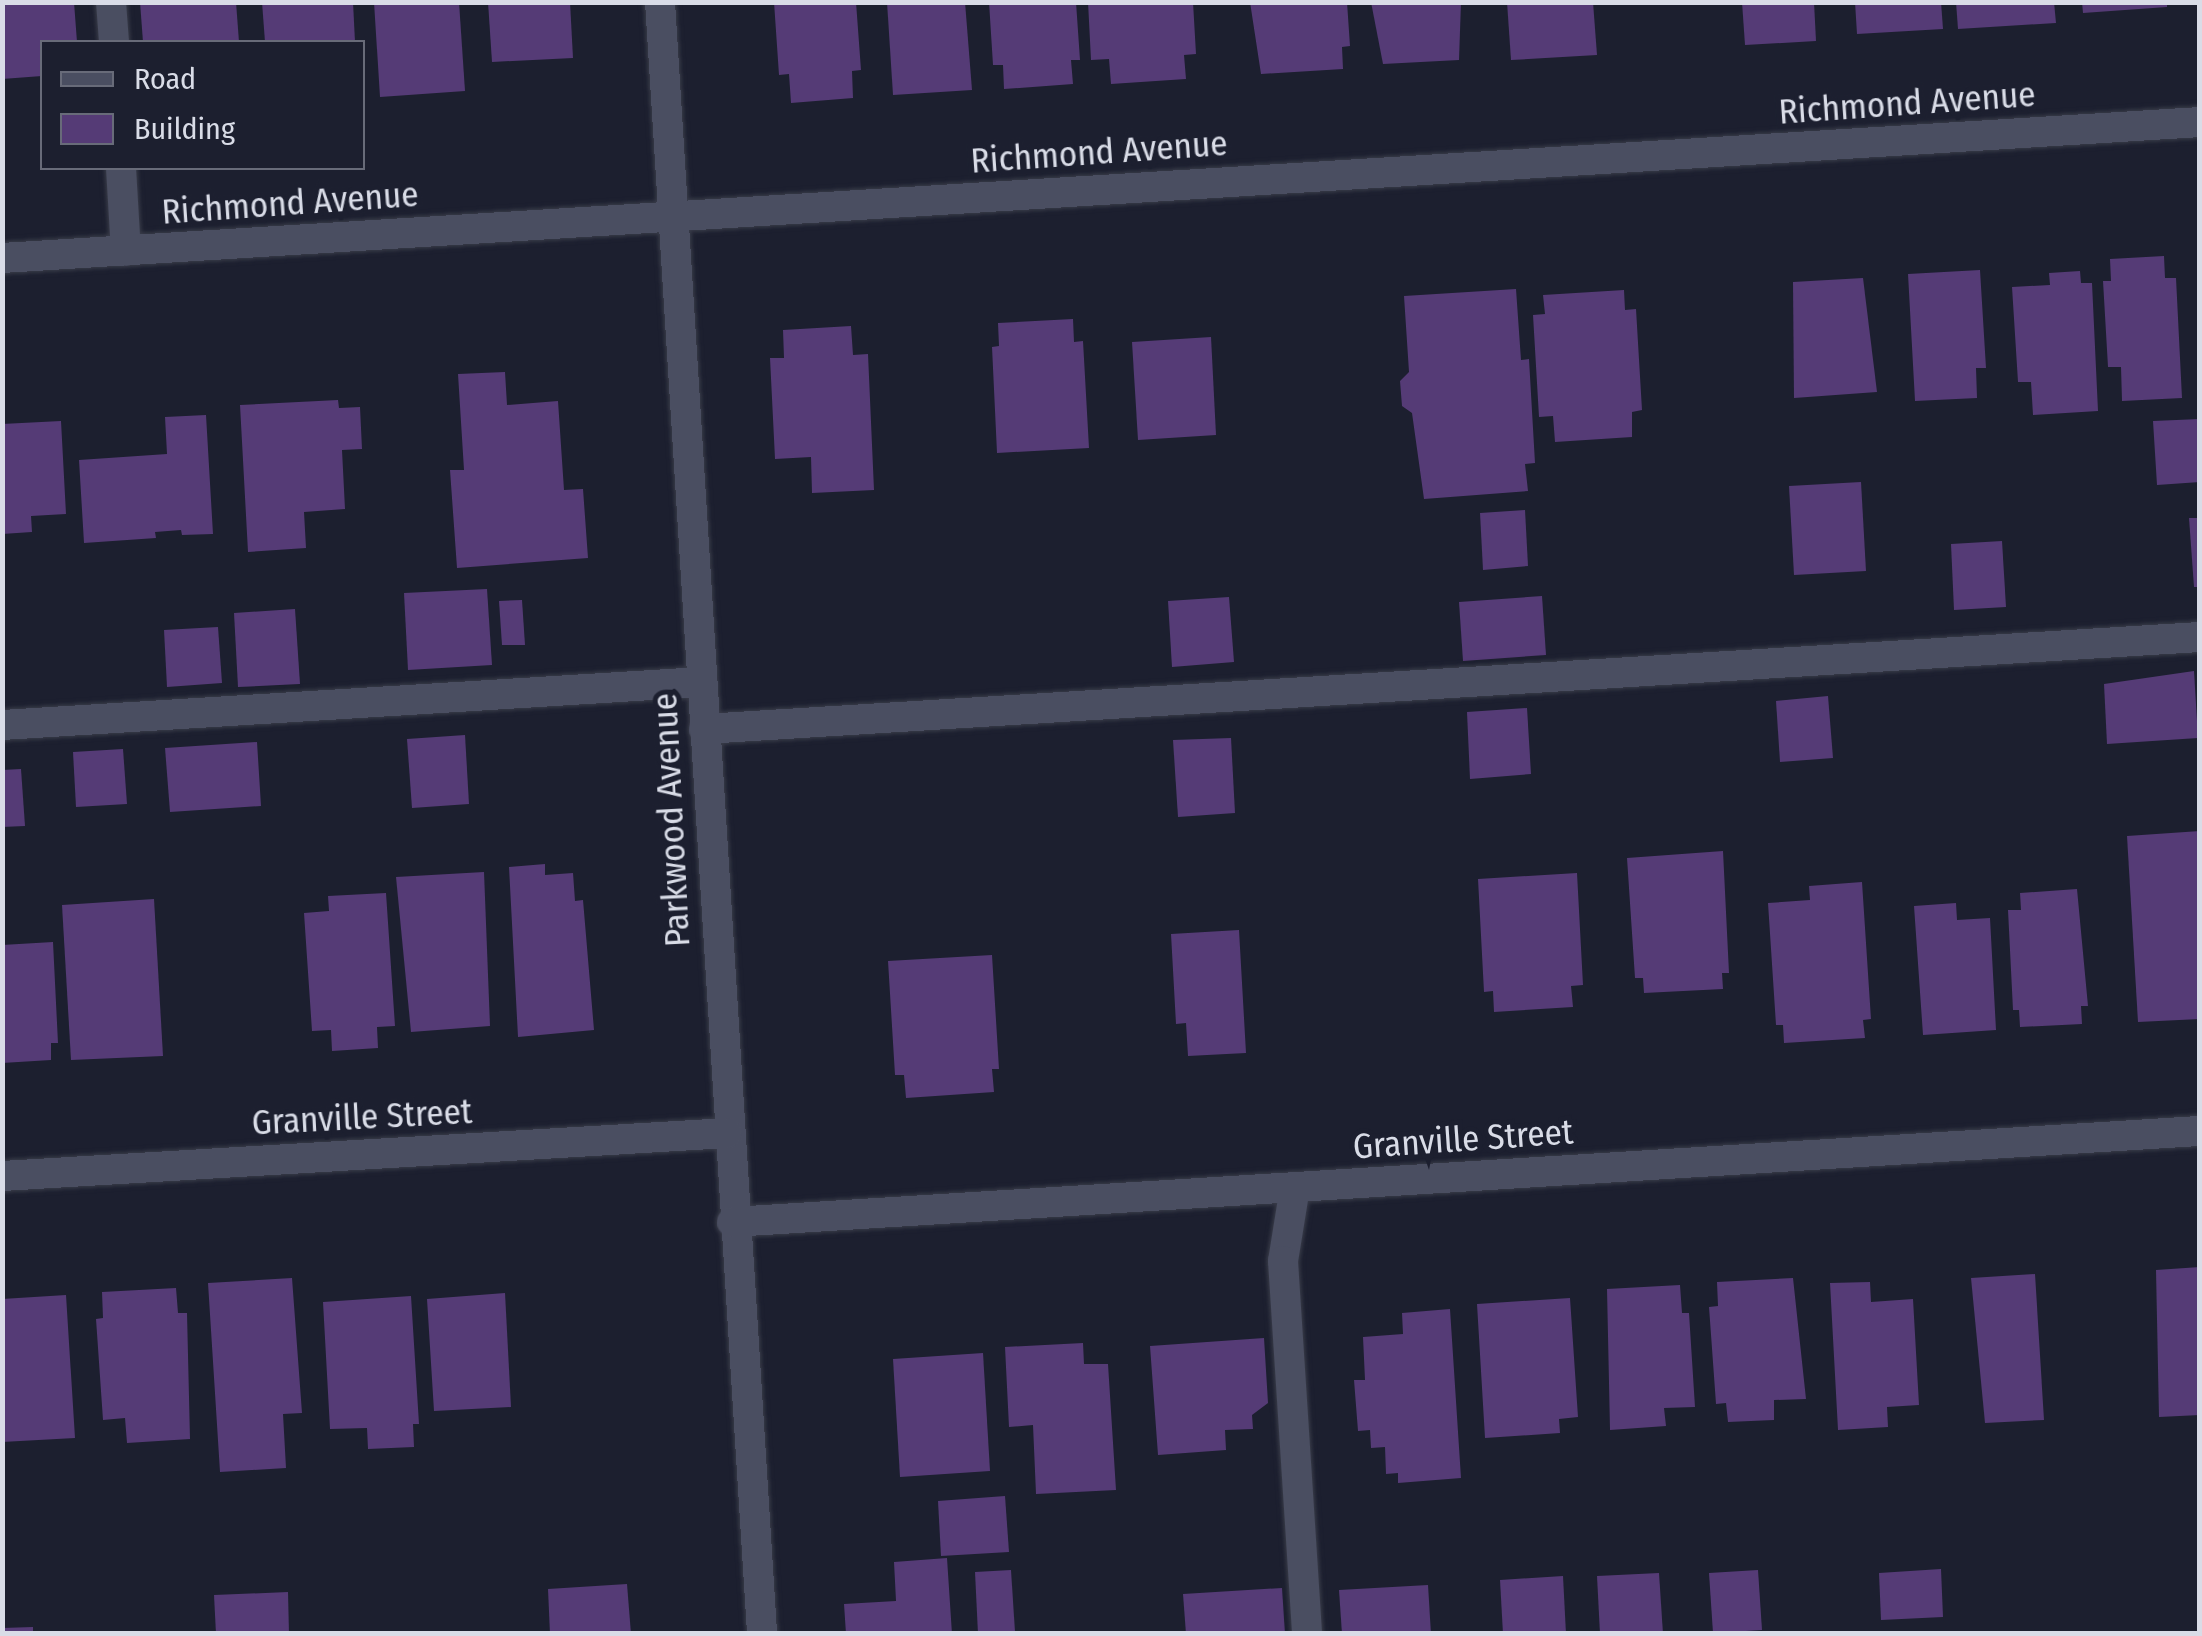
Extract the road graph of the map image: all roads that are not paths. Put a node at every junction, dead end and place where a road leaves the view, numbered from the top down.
1 (111, 2) edge
2 (660, 2) edge
3 (114, 40) edge
4 (2200, 122) edge
5 (121, 170) edge
6 (676, 216) junction
7 (126, 250) junction
8 (2, 258) edge
9 (2200, 637) edge
10 (701, 682) junction
11 (2, 726) edge
12 (704, 728) junction
13 (2200, 1131) edge
14 (726, 1133) junction
15 (2, 1176) edge
16 (1294, 1187) junction
17 (732, 1222) junction
18 (762, 1634) edge
19 (1306, 1634) edge

1 - 3 street
2 - 6 street, Parkwood Avenue
4 - 6 street, Richmond Avenue
5 - 7 street
6 - 7 street, Richmond Avenue
6 - 10 street, Parkwood Avenue
7 - 8 street, Richmond Avenue
9 - 12 street
10 - 11 street
10 - 12 street, Parkwood Avenue
12 - 14 street, Parkwood Avenue
13 - 16 street, Granville Street
14 - 15 street, Granville Street
14 - 17 street, Parkwood Avenue
16 - 17 street, Granville Street
16 - 19 street
17 - 18 street, Parkwood Avenue

